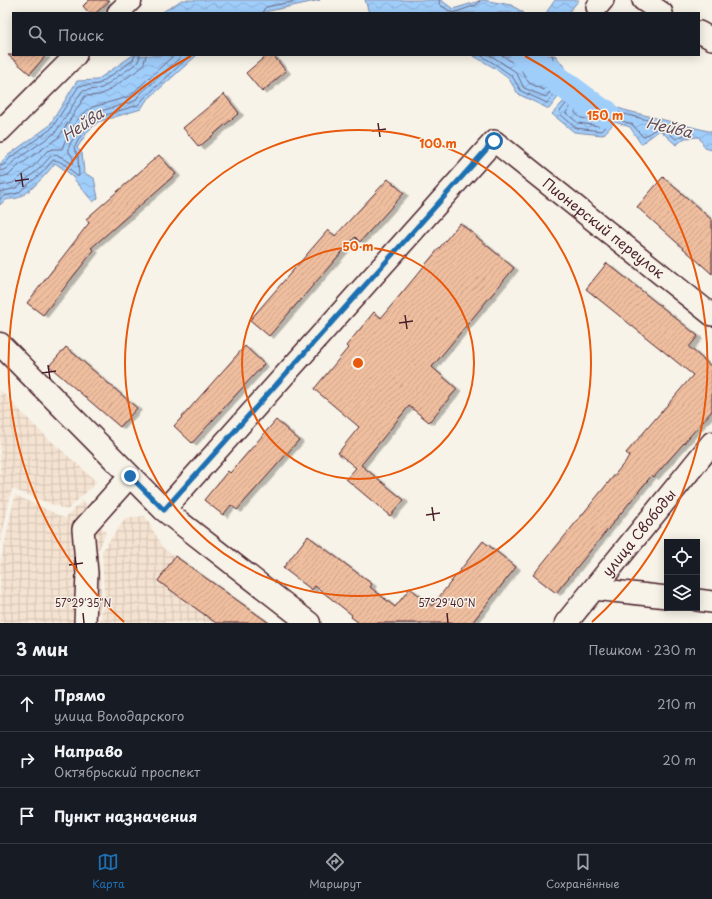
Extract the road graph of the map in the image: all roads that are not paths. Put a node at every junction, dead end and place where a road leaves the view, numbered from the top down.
1 (131, 0) edge
2 (643, 0) edge
3 (119, 12) edge
4 (661, 12) edge
5 (700, 33) edge
6 (712, 39) edge
7 (75, 56) edge
8 (0, 131) edge
9 (712, 316) edge
10 (0, 344) edge
11 (712, 443) edge
12 (130, 476) junction
13 (164, 510) junction
14 (594, 588) junction
15 (664, 597) edge
16 (700, 600) edge
17 (712, 602) edge
18 (85, 623) edge
19 (309, 623) edge
20 (566, 623) edge

1 - 3 street
2 - 4 street
5 - 6 street
7 - 8 street
9 - 13 street, Пионерский переулок
10 - 12 main road
11 - 14 main road, улица Свободы
12 - 13 main road
12 - 18 street
13 - 19 main road
14 - 15 street
14 - 20 main road, улица Свободы
16 - 17 street

